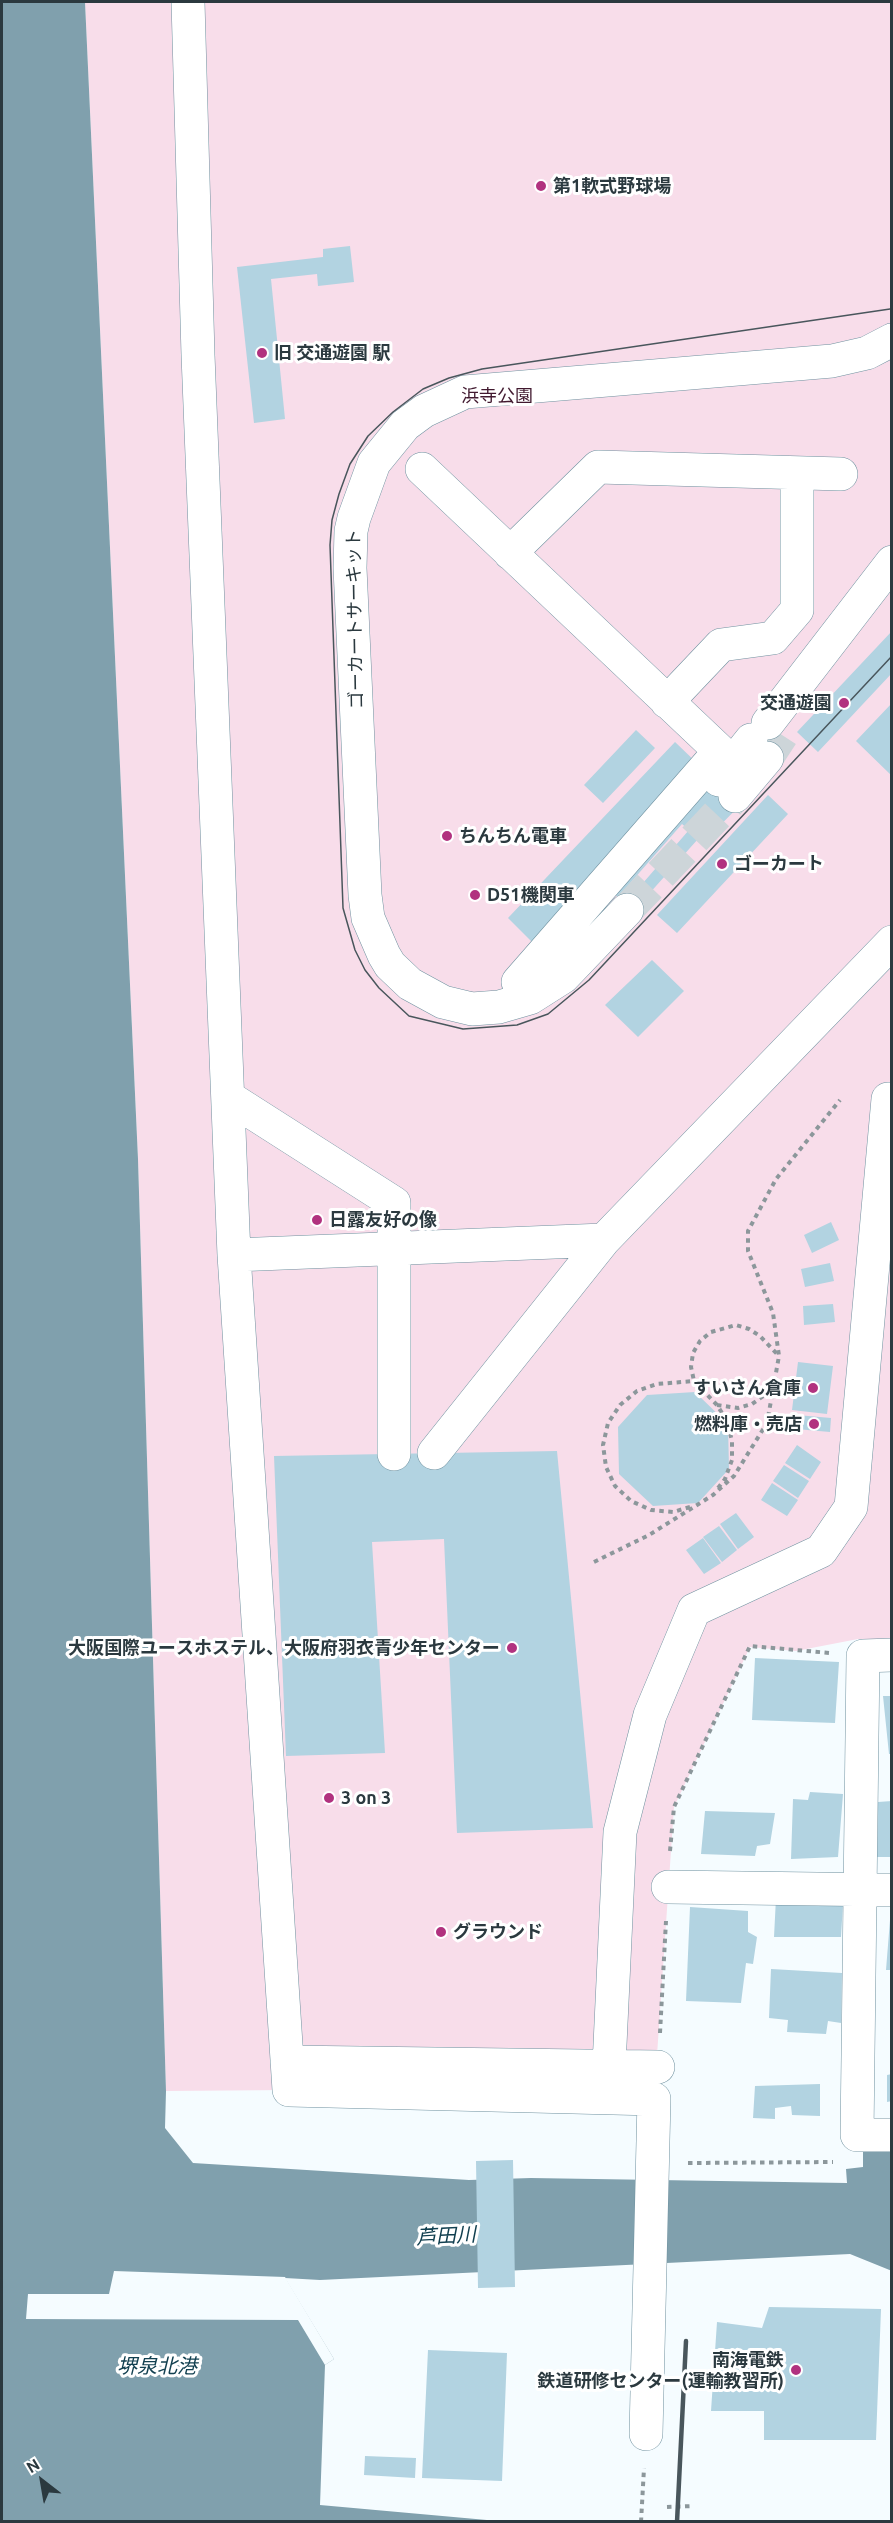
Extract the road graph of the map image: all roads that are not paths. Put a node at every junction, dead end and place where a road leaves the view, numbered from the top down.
1 (188, 2) edge
2 (891, 340) edge
3 (891, 355) edge
4 (792, 374) junction
5 (422, 469) dead end
6 (797, 473) junction
7 (841, 474) dead end
8 (510, 553) junction
9 (891, 562) edge
10 (891, 595) edge
11 (667, 702) junction
12 (767, 739) junction
13 (727, 788) tunnel mouth
14 (891, 942) edge
15 (518, 982) junction
16 (228, 1097) junction
17 (888, 1099) dead end
18 (604, 1240) junction
19 (395, 1248) junction
20 (234, 1255) junction
21 (434, 1453) dead end
22 (393, 1454) dead end
23 (877, 1655) edge
24 (668, 1887) road end
25 (859, 1890) junction
26 (891, 1890) edge
27 (287, 2062) junction
28 (609, 2066) junction
29 (658, 2067) road end
30 (891, 2134) edge
31 (646, 2434) road end

1 - 16 street
2 - 4 street, ゴーカートサーキット
3 - 4 street, ゴーカートサーキット
4 - 15 street, ゴーカートサーキット
4 - 15 street, ゴーカートサーキット
5 - 8 street
6 - 7 street
6 - 8 street
6 - 11 street
8 - 11 street
9 - 12 street
10 - 12 street
11 - 15 street
12 - 13 street
14 - 18 street
16 - 19 street
16 - 20 street
17 - 28 street
18 - 19 street
18 - 21 street
19 - 20 street
19 - 22 street
20 - 27 street
23 - 25 street
24 - 25 street
25 - 26 street
25 - 30 street
27 - 28 street
27 - 31 street
28 - 29 street

